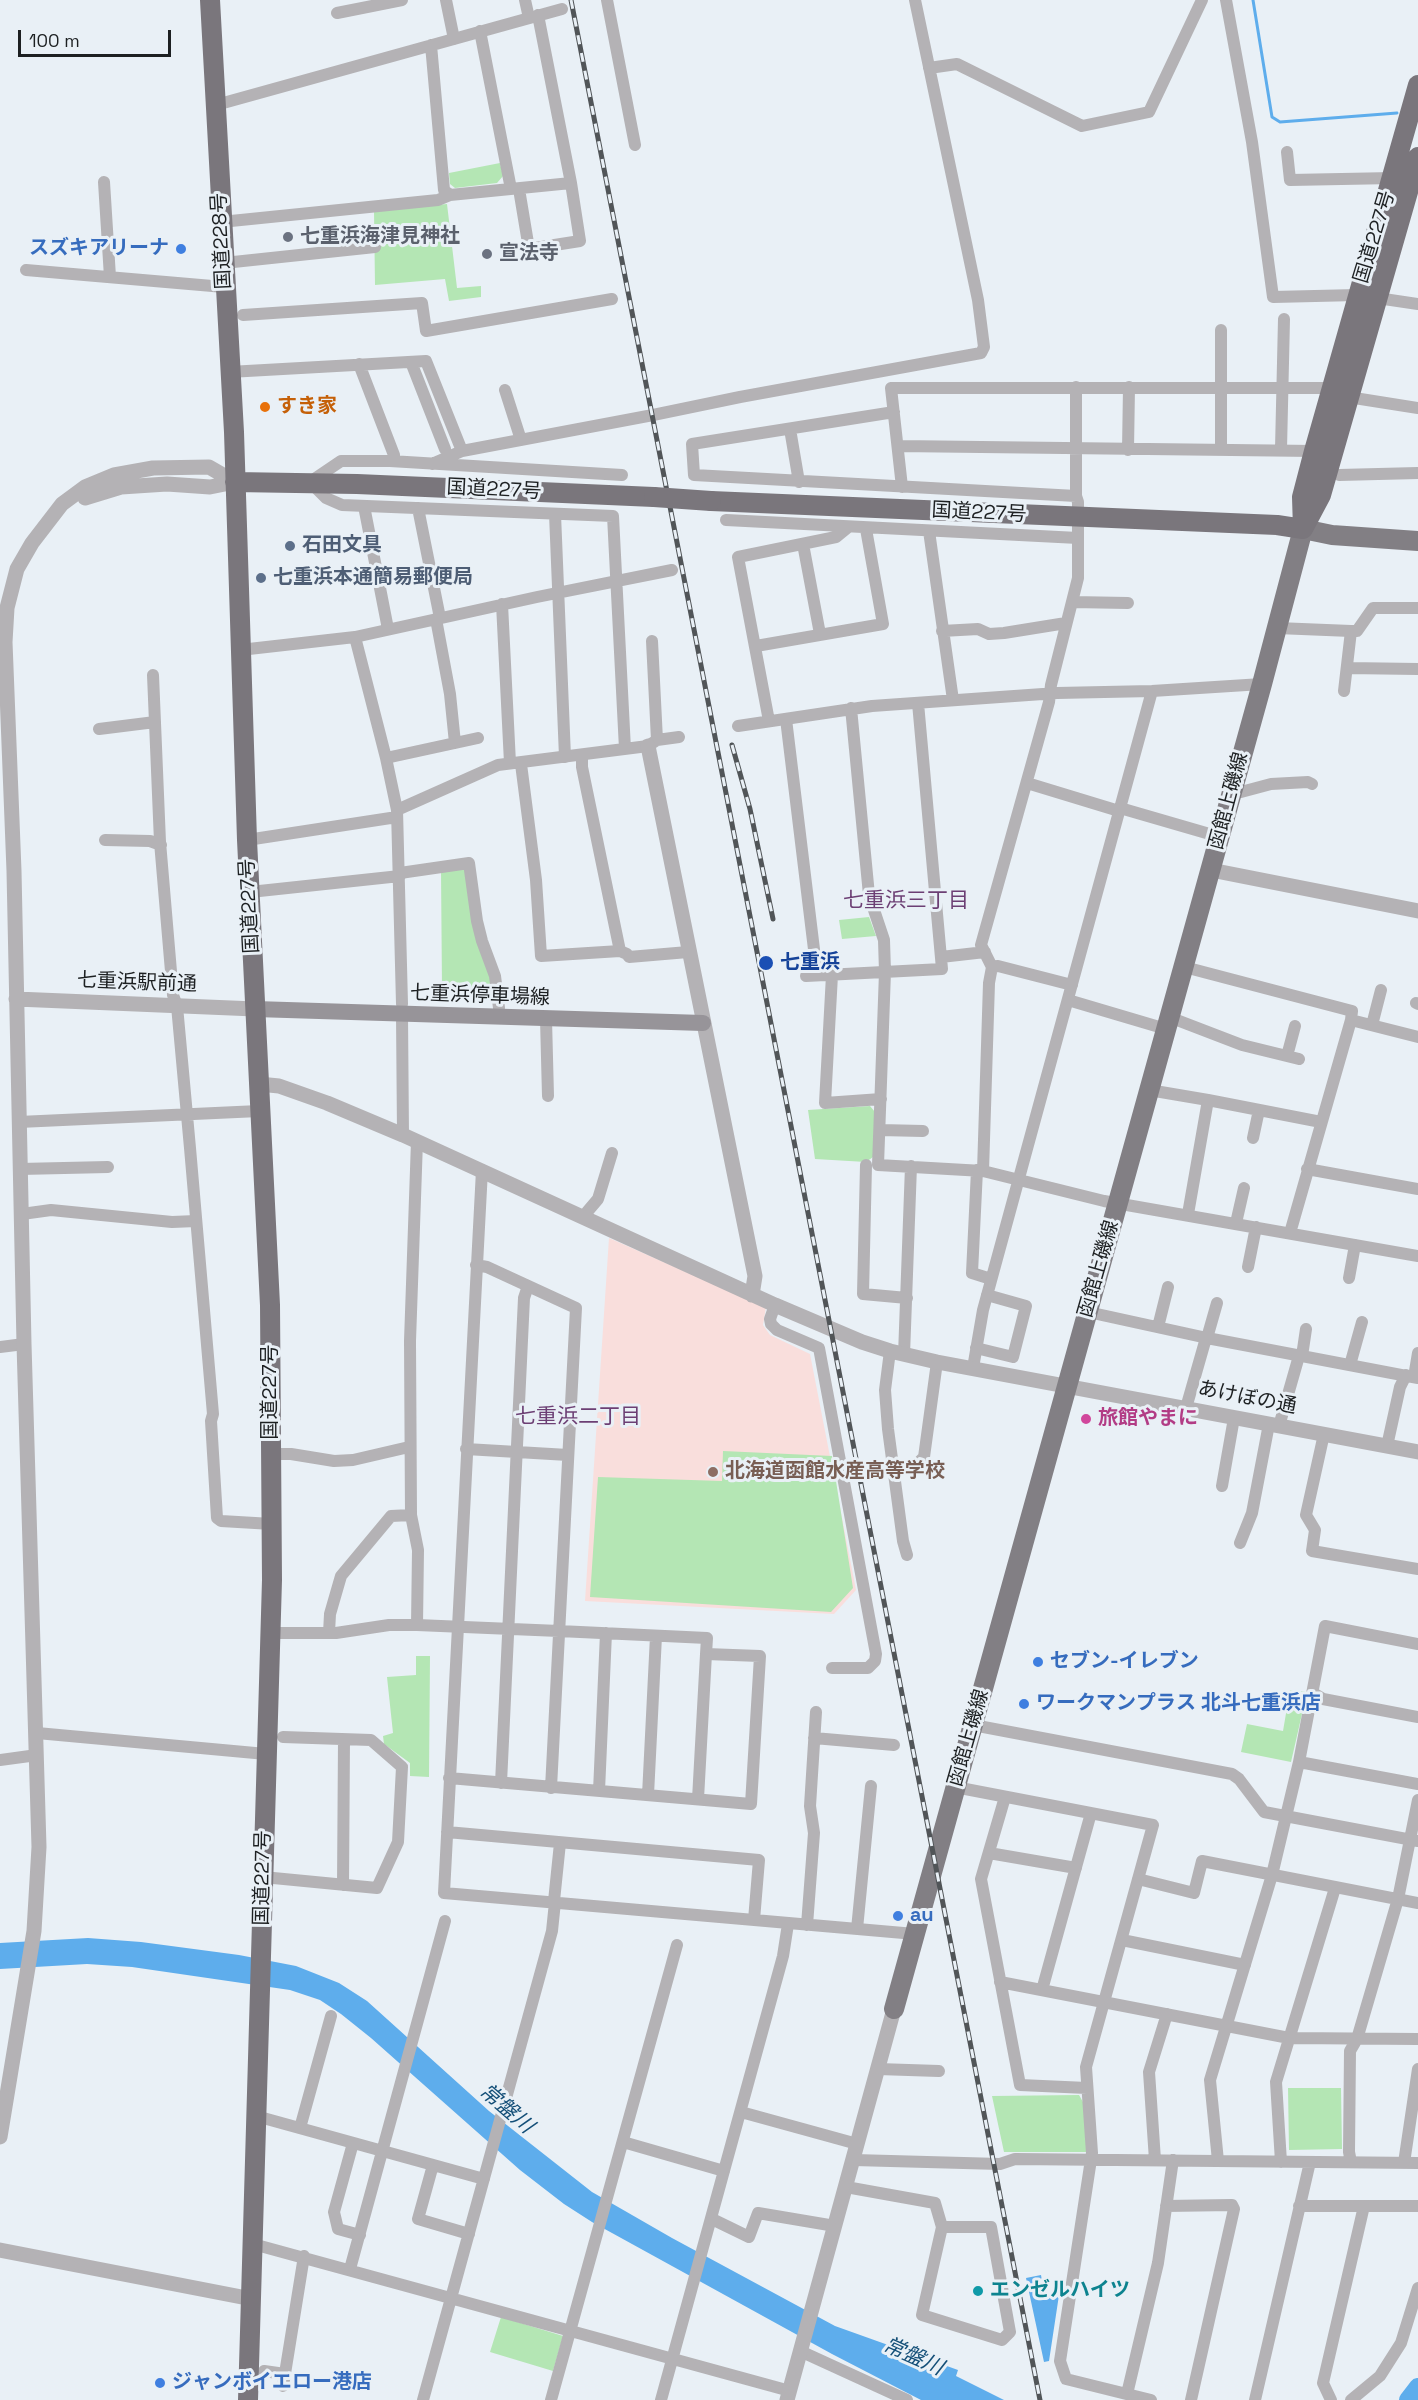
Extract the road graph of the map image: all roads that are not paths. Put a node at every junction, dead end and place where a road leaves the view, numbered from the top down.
1 (210, 0) edge
2 (402, 0) edge
3 (446, 0) edge
4 (525, 0) edge
5 (607, 0) edge
6 (915, 0) edge
7 (1202, 0) edge
8 (1226, 0) edge
9 (562, 9) dead end
10 (337, 13) dead end
11 (533, 17) junction
12 (480, 31) junction
13 (454, 39) junction
14 (430, 45) junction
15 (929, 68) junction
16 (1418, 85) edge
17 (216, 105) junction
18 (1413, 122) edge
19 (635, 145) dead end
20 (1287, 152) dead end
21 (1418, 157) edge
22 (1393, 178) junction
23 (104, 182) dead end
24 (571, 183) junction
25 (515, 189) junction
26 (450, 195) junction
27 (221, 222) junction
28 (375, 248) dead end
29 (224, 263) junction
30 (26, 270) dead end
31 (110, 278) junction
32 (224, 287) junction
33 (1357, 295) junction
34 (1377, 298) junction
35 (612, 299) dead end
36 (1418, 304) edge
37 (243, 315) dead end
38 (1284, 319) dead end
39 (1221, 330) dead end
40 (411, 362) junction
41 (359, 364) junction
42 (229, 372) junction
43 (1076, 387) junction
44 (1129, 387) junction
45 (1221, 387) junction
46 (1284, 387) junction
47 (505, 390) dead end
48 (1339, 393) junction
49 (1418, 408) edge
50 (894, 412) junction
51 (790, 429) junction
52 (521, 440) junction
53 (898, 446) junction
54 (445, 449) dead end
55 (1076, 449) junction
56 (1281, 449) junction
57 (1128, 450) junction
58 (1221, 450) junction
59 (462, 451) junction
60 (1314, 451) junction
61 (394, 454) dead end
62 (432, 464) junction
63 (1418, 473) edge
64 (622, 475) dead end
65 (1339, 476) dead end
66 (235, 482) junction
67 (310, 482) junction
68 (799, 482) junction
69 (902, 487) junction
70 (1076, 496) junction
71 (364, 506) junction
72 (418, 508) junction
73 (555, 514) junction
74 (1078, 517) junction
75 (726, 520) dead end
76 (847, 528) junction
77 (866, 529) junction
78 (1303, 529) junction
79 (1418, 529) edge
80 (929, 531) junction
81 (1078, 538) junction
82 (1418, 541) edge
83 (802, 544) junction
84 (672, 570) dead end
85 (616, 581) junction
86 (559, 593) junction
87 (1072, 602) junction
88 (1128, 603) dead end
89 (502, 604) junction
90 (1418, 608) edge
91 (438, 619) junction
92 (1066, 623) junction
93 (1277, 628) junction
94 (388, 629) junction
95 (942, 631) junction
96 (1351, 631) junction
97 (820, 634) junction
98 (355, 637) junction
99 (652, 641) dead end
100 (756, 646) junction
101 (240, 650) junction
102 (1347, 668) junction
103 (1418, 669) edge
104 (153, 675) dead end
105 (1262, 684) junction
106 (1152, 691) junction
107 (1344, 691) dead end
108 (1050, 694) junction
109 (953, 700) junction
110 (918, 703) junction
111 (851, 708) junction
112 (786, 719) junction
113 (769, 721) junction
114 (155, 722) junction
115 (738, 726) dead end
116 (99, 729) dead end
117 (680, 737) dead end
118 (478, 738) dead end
119 (455, 743) junction
120 (652, 743) junction
121 (625, 749) junction
122 (582, 755) junction
123 (565, 757) junction
124 (386, 758) junction
125 (515, 764) junction
126 (1027, 783) junction
127 (1312, 784) dead end
128 (1241, 792) dead end
129 (1119, 809) junction
130 (397, 813) junction
131 (1220, 837) junction
132 (105, 840) dead end
133 (247, 840) junction
134 (160, 845) junction
135 (1211, 870) junction
136 (400, 874) junction
137 (250, 892) junction
138 (1418, 911) edge
139 (620, 951) junction
140 (688, 952) junction
141 (985, 952) junction
142 (941, 957) junction
143 (992, 967) junction
144 (1192, 969) dead end
145 (885, 972) junction
146 (832, 975) junction
147 (1072, 985) junction
148 (1381, 990) dead end
149 (16, 999) junction
150 (1068, 1000) junction
151 (177, 1006) junction
152 (499, 1008) dead end
153 (255, 1010) junction
154 (402, 1010) junction
155 (546, 1019) junction
156 (1351, 1020) junction
157 (703, 1023) junction
158 (1168, 1023) junction
159 (1372, 1025) junction
160 (1295, 1026) dead end
161 (1418, 1037) edge
162 (259, 1084) junction
163 (1149, 1090) junction
164 (548, 1096) dead end
165 (881, 1099) junction
166 (1208, 1100) junction
167 (1259, 1110) junction
168 (260, 1111) junction
169 (187, 1113) junction
170 (19, 1122) junction
171 (1321, 1122) junction
172 (880, 1130) junction
173 (923, 1131) dead end
174 (410, 1138) junction
175 (1253, 1138) dead end
176 (612, 1153) dead end
177 (866, 1165) dead end
178 (911, 1166) junction
179 (108, 1167) dead end
180 (20, 1168) junction
181 (1307, 1169) junction
182 (482, 1170) junction
183 (980, 1170) junction
184 (1019, 1179) junction
185 (1244, 1188) dead end
186 (1418, 1189) edge
187 (1118, 1202) junction
188 (587, 1212) dead end
189 (22, 1214) junction
190 (1188, 1214) junction
191 (196, 1221) junction
192 (1236, 1223) junction
193 (1256, 1227) junction
194 (1290, 1233) junction
195 (1355, 1245) junction
196 (1418, 1256) edge
197 (476, 1265) junction
198 (1248, 1267) dead end
199 (1349, 1278) dead end
200 (991, 1279) junction
201 (528, 1286) junction
202 (1168, 1287) dead end
203 (752, 1295) junction
204 (987, 1295) junction
205 (907, 1298) junction
206 (1217, 1303) dead end
207 (775, 1305) junction
208 (1088, 1312) junction
209 (1362, 1322) dead end
210 (1158, 1328) junction
211 (1306, 1329) dead end
212 (1207, 1338) junction
213 (24, 1344) junction
214 (0, 1347) edge
215 (976, 1348) junction
216 (897, 1353) junction
217 (1418, 1353) edge
218 (1300, 1356) junction
219 (937, 1362) junction
220 (1350, 1365) junction
221 (973, 1368) junction
222 (1413, 1377) edge
223 (1068, 1385) junction
224 (1186, 1408) junction
225 (1234, 1418) junction
226 (1274, 1425) junction
227 (1324, 1434) junction
228 (1387, 1446) junction
229 (409, 1447) junction
230 (466, 1449) junction
231 (517, 1452) junction
232 (1418, 1452) edge
233 (271, 1454) junction
234 (568, 1455) junction
235 (893, 1467) junction
236 (1222, 1486) dead end
237 (411, 1515) junction
238 (272, 1524) junction
239 (1240, 1543) dead end
240 (907, 1555) dead end
241 (1418, 1569) edge
242 (417, 1625) junction
243 (457, 1626) junction
244 (507, 1629) junction
245 (559, 1631) junction
246 (268, 1633) junction
247 (329, 1633) junction
248 (606, 1633) junction
249 (656, 1636) junction
250 (1418, 1644) edge
251 (706, 1654) junction
252 (832, 1668) dead end
253 (1313, 1693) junction
254 (816, 1712) dead end
255 (1418, 1717) edge
256 (973, 1725) junction
257 (37, 1733) junction
258 (283, 1737) dead end
259 (814, 1738) junction
260 (344, 1740) junction
261 (894, 1745) dead end
262 (266, 1754) junction
263 (37, 1755) junction
264 (0, 1760) edge
265 (1299, 1762) junction
266 (449, 1778) junction
267 (501, 1783) junction
268 (1418, 1784) edge
269 (871, 1786) dead end
270 (955, 1787) junction
271 (551, 1788) junction
272 (599, 1791) junction
273 (648, 1795) junction
274 (1005, 1797) junction
275 (698, 1799) junction
276 (1418, 1800) edge
277 (1091, 1813) junction
278 (1287, 1817) junction
279 (447, 1832) junction
280 (1414, 1840) edge
281 (560, 1842) junction
282 (989, 1853) junction
283 (1076, 1868) junction
284 (1272, 1875) junction
285 (263, 1877) junction
286 (1138, 1879) junction
287 (343, 1885) junction
288 (1335, 1888) junction
289 (1398, 1899) junction
290 (554, 1902) junction
291 (1418, 1903) edge
292 (754, 1920) junction
293 (445, 1921) dead end
294 (788, 1924) junction
295 (807, 1925) junction
296 (857, 1929) junction
297 (915, 1934) junction
298 (1122, 1940) junction
299 (677, 1945) dead end
300 (1245, 1965) junction
301 (1000, 1982) junction
302 (1042, 1990) junction
303 (1104, 2002) junction
304 (894, 2010) joint
305 (1167, 2014) junction
306 (332, 2016) dead end
307 (1227, 2026) junction
308 (1289, 2038) junction
309 (1357, 2039) junction
310 (1418, 2039) edge
311 (878, 2069) junction
312 (1418, 2069) edge
313 (939, 2071) dead end
314 (1087, 2088) junction
315 (741, 2112) junction
316 (256, 2116) junction
317 (300, 2128) junction
318 (0, 2133) edge
319 (623, 2142) junction
320 (850, 2142) dead end
321 (353, 2143) junction
322 (382, 2151) junction
323 (854, 2160) junction
324 (1092, 2160) junction
325 (1155, 2160) junction
326 (1173, 2160) junction
327 (1218, 2161) junction
328 (1281, 2162) junction
329 (1310, 2162) junction
330 (1351, 2162) junction
331 (1404, 2163) junction
332 (1418, 2163) edge
333 (433, 2165) junction
334 (724, 2171) junction
335 (484, 2179) junction
336 (846, 2187) junction
337 (1166, 2206) junction
338 (1299, 2206) junction
339 (1364, 2206) junction
340 (1418, 2206) edge
341 (712, 2219) junction
342 (835, 2226) junction
343 (942, 2227) junction
344 (469, 2234) junction
345 (360, 2235) junction
346 (253, 2244) junction
347 (0, 2250) edge
348 (304, 2256) junction
349 (350, 2269) junction
350 (1418, 2288) edge
351 (451, 2298) junction
352 (252, 2299) junction
353 (570, 2330) junction
354 (802, 2347) junction
355 (672, 2358) junction
356 (264, 2371) dead end
357 (1128, 2394) junction
358 (788, 2395) edge
359 (248, 2400) edge
360 (423, 2400) edge
361 (551, 2400) edge
362 (661, 2400) edge
363 (907, 2400) edge
364 (1151, 2400) edge
365 (1191, 2400) edge
366 (1255, 2400) edge
367 (1331, 2400) edge
368 (1351, 2400) edge

1 - 17 highway, 国道228号
2 - 10 street
3 - 13 street
4 - 11 street
5 - 19 street
6 - 15 street
7 - 15 street
8 - 33 street
9 - 11 street
11 - 12 street
11 - 24 street
12 - 13 street
12 - 25 street
13 - 14 street
14 - 17 street
14 - 26 street
15 - 52 street
16 - 18 highway, 国道227号
17 - 27 highway, 国道228号
18 - 22 highway, 国道227号
20 - 22 street
21 - 34 highway, 国道227号
22 - 33 highway, 国道227号
23 - 31 street
24 - 25 street
24 - 25 street
25 - 26 street
26 - 27 street
27 - 29 highway, 国道228号
28 - 29 street
29 - 32 highway, 国道228号
30 - 31 street
31 - 32 street
32 - 42 highway, 国道228号
33 - 34 street
33 - 48 highway, 国道227号
34 - 36 street
34 - 48 highway, 国道227号
35 - 37 street
38 - 46 street
39 - 45 street
40 - 41 street
40 - 54 street
40 - 59 street
41 - 42 street
41 - 61 street
42 - 66 highway, 国道228号
43 - 44 street
43 - 50 street
43 - 55 street
44 - 45 street
44 - 57 street
45 - 46 street
45 - 58 street
46 - 48 street
46 - 56 street
47 - 52 street
48 - 49 street
48 - 60 highway, 国道227号
48 - 78 highway, 国道227号
50 - 51 street
50 - 53 street
51 - 68 street
51 - 68 street
52 - 59 street
53 - 55 street
53 - 69 street
55 - 57 street
55 - 70 street
56 - 58 street
56 - 60 street
57 - 58 street
59 - 62 street
60 - 78 highway, 国道227号
62 - 64 street
62 - 67 street
63 - 65 street
66 - 67 highway, 国道227号
66 - 101 highway, 国道227号
66 - 149 street
67 - 71 street
67 - 74 highway, 国道227号, bridge
68 - 69 street
69 - 70 street
70 - 74 street
71 - 72 street
71 - 94 street
72 - 73 street
72 - 91 street
73 - 85 street
73 - 86 street
74 - 78 highway, 国道227号
74 - 81 street
75 - 76 street
76 - 77 street
76 - 83 street
77 - 80 street
77 - 97 street
78 - 79 main road
78 - 82 main road
78 - 93 main road, 函館上磯線
80 - 81 street
80 - 95 street
81 - 87 street
83 - 97 street
83 - 100 street
84 - 85 street
85 - 86 street
85 - 121 street
86 - 89 street
86 - 123 street
87 - 88 street
87 - 92 street
89 - 91 street
89 - 125 street
90 - 96 street
91 - 94 street
91 - 119 street
92 - 95 street
92 - 108 street
93 - 96 street
93 - 105 main road, 函館上磯線
94 - 98 street
95 - 109 street
96 - 102 street
97 - 100 street
98 - 101 street
98 - 124 street
99 - 120 street
100 - 113 street
101 - 133 highway, 国道227号
102 - 103 street
102 - 107 street
104 - 114 street
105 - 106 street
105 - 131 main road, 函館上磯線
106 - 108 street
106 - 129 street
108 - 109 street
108 - 126 street
109 - 110 street
110 - 111 street
110 - 142 street
111 - 112 street
111 - 145 street
112 - 113 street
112 - 146 street
113 - 115 street
114 - 116 street
114 - 134 street
117 - 120 street
118 - 119 street
119 - 124 street
120 - 121 street
120 - 140 street
121 - 122 street
122 - 123 street
122 - 139 street
123 - 125 street
124 - 130 street
125 - 130 street
125 - 139 street
126 - 129 street
126 - 141 street
127 - 128 street
129 - 131 street
129 - 147 street
130 - 133 street
130 - 136 street
131 - 135 main road, 函館上磯線
132 - 134 street
133 - 137 highway, 国道227号
134 - 151 street
135 - 138 street
135 - 158 main road, 函館上磯線
136 - 137 street
136 - 152 street
136 - 154 street
137 - 153 highway, 国道227号
139 - 140 street
140 - 157 street
141 - 142 street
141 - 143 street
142 - 145 street
143 - 147 street
143 - 183 street
144 - 156 street
145 - 146 street
145 - 165 street
146 - 165 street
147 - 150 street
148 - 159 street
149 - 151 street, 七重浜駅前通
149 - 170 street
150 - 158 street
150 - 184 street
151 - 153 street, 七重浜駅前通
151 - 169 street
153 - 154 main road, 七重浜停車場線
153 - 162 highway, 国道227号
154 - 155 main road, 七重浜停車場線
154 - 174 street
155 - 157 main road, 七重浜停車場線
155 - 164 street
156 - 159 street
156 - 171 street
157 - 203 street
158 - 160 street
158 - 163 main road, 函館上磯線
159 - 161 street
162 - 168 highway, 国道227号
162 - 174 street, あけぼの通
163 - 166 street
163 - 187 main road, 函館上磯線
165 - 172 street
166 - 167 street
166 - 190 street
167 - 171 street
167 - 175 street
168 - 169 street
168 - 233 highway, 国道227号
169 - 170 street
169 - 191 street
170 - 180 street
171 - 181 street
172 - 173 street
172 - 178 street
174 - 182 street, あけぼの通
174 - 229 street
176 - 188 street
177 - 205 street
178 - 183 street
178 - 205 street
179 - 180 street
180 - 189 street
181 - 186 street
181 - 194 street
182 - 197 street
182 - 203 street, あけぼの通
183 - 184 street
183 - 200 street
184 - 187 street
184 - 200 street
185 - 192 street
187 - 190 street
187 - 208 main road, 函館上磯線
189 - 191 street
189 - 213 street
190 - 192 street
191 - 238 street
192 - 193 street
193 - 194 street
193 - 198 street
194 - 195 street
195 - 196 street
195 - 199 street
197 - 201 street
197 - 230 street
200 - 204 street
201 - 231 street
201 - 234 street
202 - 210 street
203 - 207 street, あけぼの通
204 - 215 street
204 - 215 street
205 - 216 street
206 - 212 street
207 - 216 street, あけぼの通
207 - 252 street
208 - 210 street
208 - 223 main road, 函館上磯線
209 - 220 street
210 - 212 street
211 - 218 street
212 - 218 street
212 - 224 street
213 - 214 street
213 - 257 street
215 - 221 street
216 - 219 street, あけぼの通
216 - 235 street
217 - 222 street
218 - 220 street
218 - 226 street
219 - 221 street, あけぼの通
219 - 235 street
220 - 222 street
221 - 223 street, あけぼの通
222 - 228 street
223 - 224 street, あけぼの通
223 - 256 main road, 函館上磯線
224 - 225 street, あけぼの通
225 - 226 street, あけぼの通
225 - 236 street
226 - 227 street, あけぼの通
226 - 239 street
227 - 228 street, あけぼの通
227 - 241 street
228 - 232 street, あけぼの通
229 - 233 street
229 - 237 street
230 - 231 street
230 - 243 street
231 - 234 street
231 - 244 street
233 - 238 highway, 国道227号
234 - 245 street
235 - 240 street
237 - 242 street
237 - 247 street
238 - 246 highway, 国道227号
242 - 243 street
242 - 247 street
243 - 244 street
243 - 266 street
244 - 245 street
244 - 267 street
245 - 248 street
245 - 271 street
246 - 247 street
246 - 262 highway, 国道227号
248 - 249 street
248 - 272 street
249 - 251 street
249 - 273 street
250 - 253 street
251 - 275 street
251 - 275 street
253 - 255 street
253 - 265 street
254 - 259 street
256 - 270 main road, 函館上磯線
256 - 278 street
257 - 262 street
257 - 263 street
258 - 260 street
259 - 261 street
259 - 295 street
260 - 287 street
260 - 287 street
262 - 285 highway, 国道227号
263 - 264 street
263 - 318 street
265 - 268 street
265 - 278 street
266 - 267 street
266 - 279 street
267 - 271 street
269 - 296 street
270 - 274 street
270 - 297 main road, 函館上磯線
271 - 272 street
272 - 273 street
273 - 275 street
274 - 277 street
274 - 282 street
276 - 280 street
277 - 283 street
277 - 286 street
278 - 280 street
278 - 284 street
279 - 281 street
279 - 290 street
280 - 289 street
281 - 290 street
281 - 292 street
282 - 283 street
282 - 301 street
283 - 302 street
284 - 286 street
284 - 288 street
284 - 300 street
285 - 287 street
285 - 316 highway, 国道227号
286 - 298 street
288 - 289 street
288 - 308 street
289 - 291 street
289 - 309 street
290 - 292 street
290 - 335 street
292 - 294 street
293 - 322 street
294 - 295 street
294 - 315 street
295 - 296 street
296 - 297 street
297 - 304 main road, 函館上磯線
298 - 300 street
298 - 303 street
299 - 319 street
300 - 307 street
301 - 302 street
301 - 314 street
302 - 303 street
303 - 305 street
303 - 314 street
304 - 311 street
305 - 307 street
305 - 325 street
306 - 317 street
307 - 308 street
307 - 327 street
308 - 309 street
308 - 328 street
309 - 310 street
309 - 330 street
311 - 313 street
311 - 323 street
312 - 331 street
314 - 324 street
315 - 320 street
315 - 334 street
316 - 317 street
316 - 346 highway, 国道227号
317 - 321 street
319 - 334 street
319 - 353 street
321 - 322 street
321 - 345 street
322 - 333 street
322 - 345 street
323 - 324 street
323 - 336 street
324 - 325 street
324 - 357 street
325 - 326 street
326 - 327 street
326 - 337 street
327 - 328 street
328 - 329 street
329 - 330 street
329 - 338 street
330 - 331 street
331 - 332 street
333 - 335 street
333 - 344 street
334 - 341 street
335 - 344 street
336 - 342 street
336 - 343 street
337 - 357 street
337 - 365 street
338 - 339 street
338 - 366 street
339 - 340 street
339 - 367 street
341 - 342 street
341 - 355 street
342 - 354 street
343 - 343 street
344 - 351 street
345 - 349 street
346 - 348 street
346 - 352 highway, 国道227号
347 - 352 street
348 - 349 street
348 - 356 street
349 - 351 street
350 - 368 street
351 - 353 street
351 - 360 street
352 - 359 highway, 国道227号
353 - 355 street
353 - 361 street
354 - 358 street
354 - 363 street
355 - 358 street
355 - 362 street
357 - 364 street

